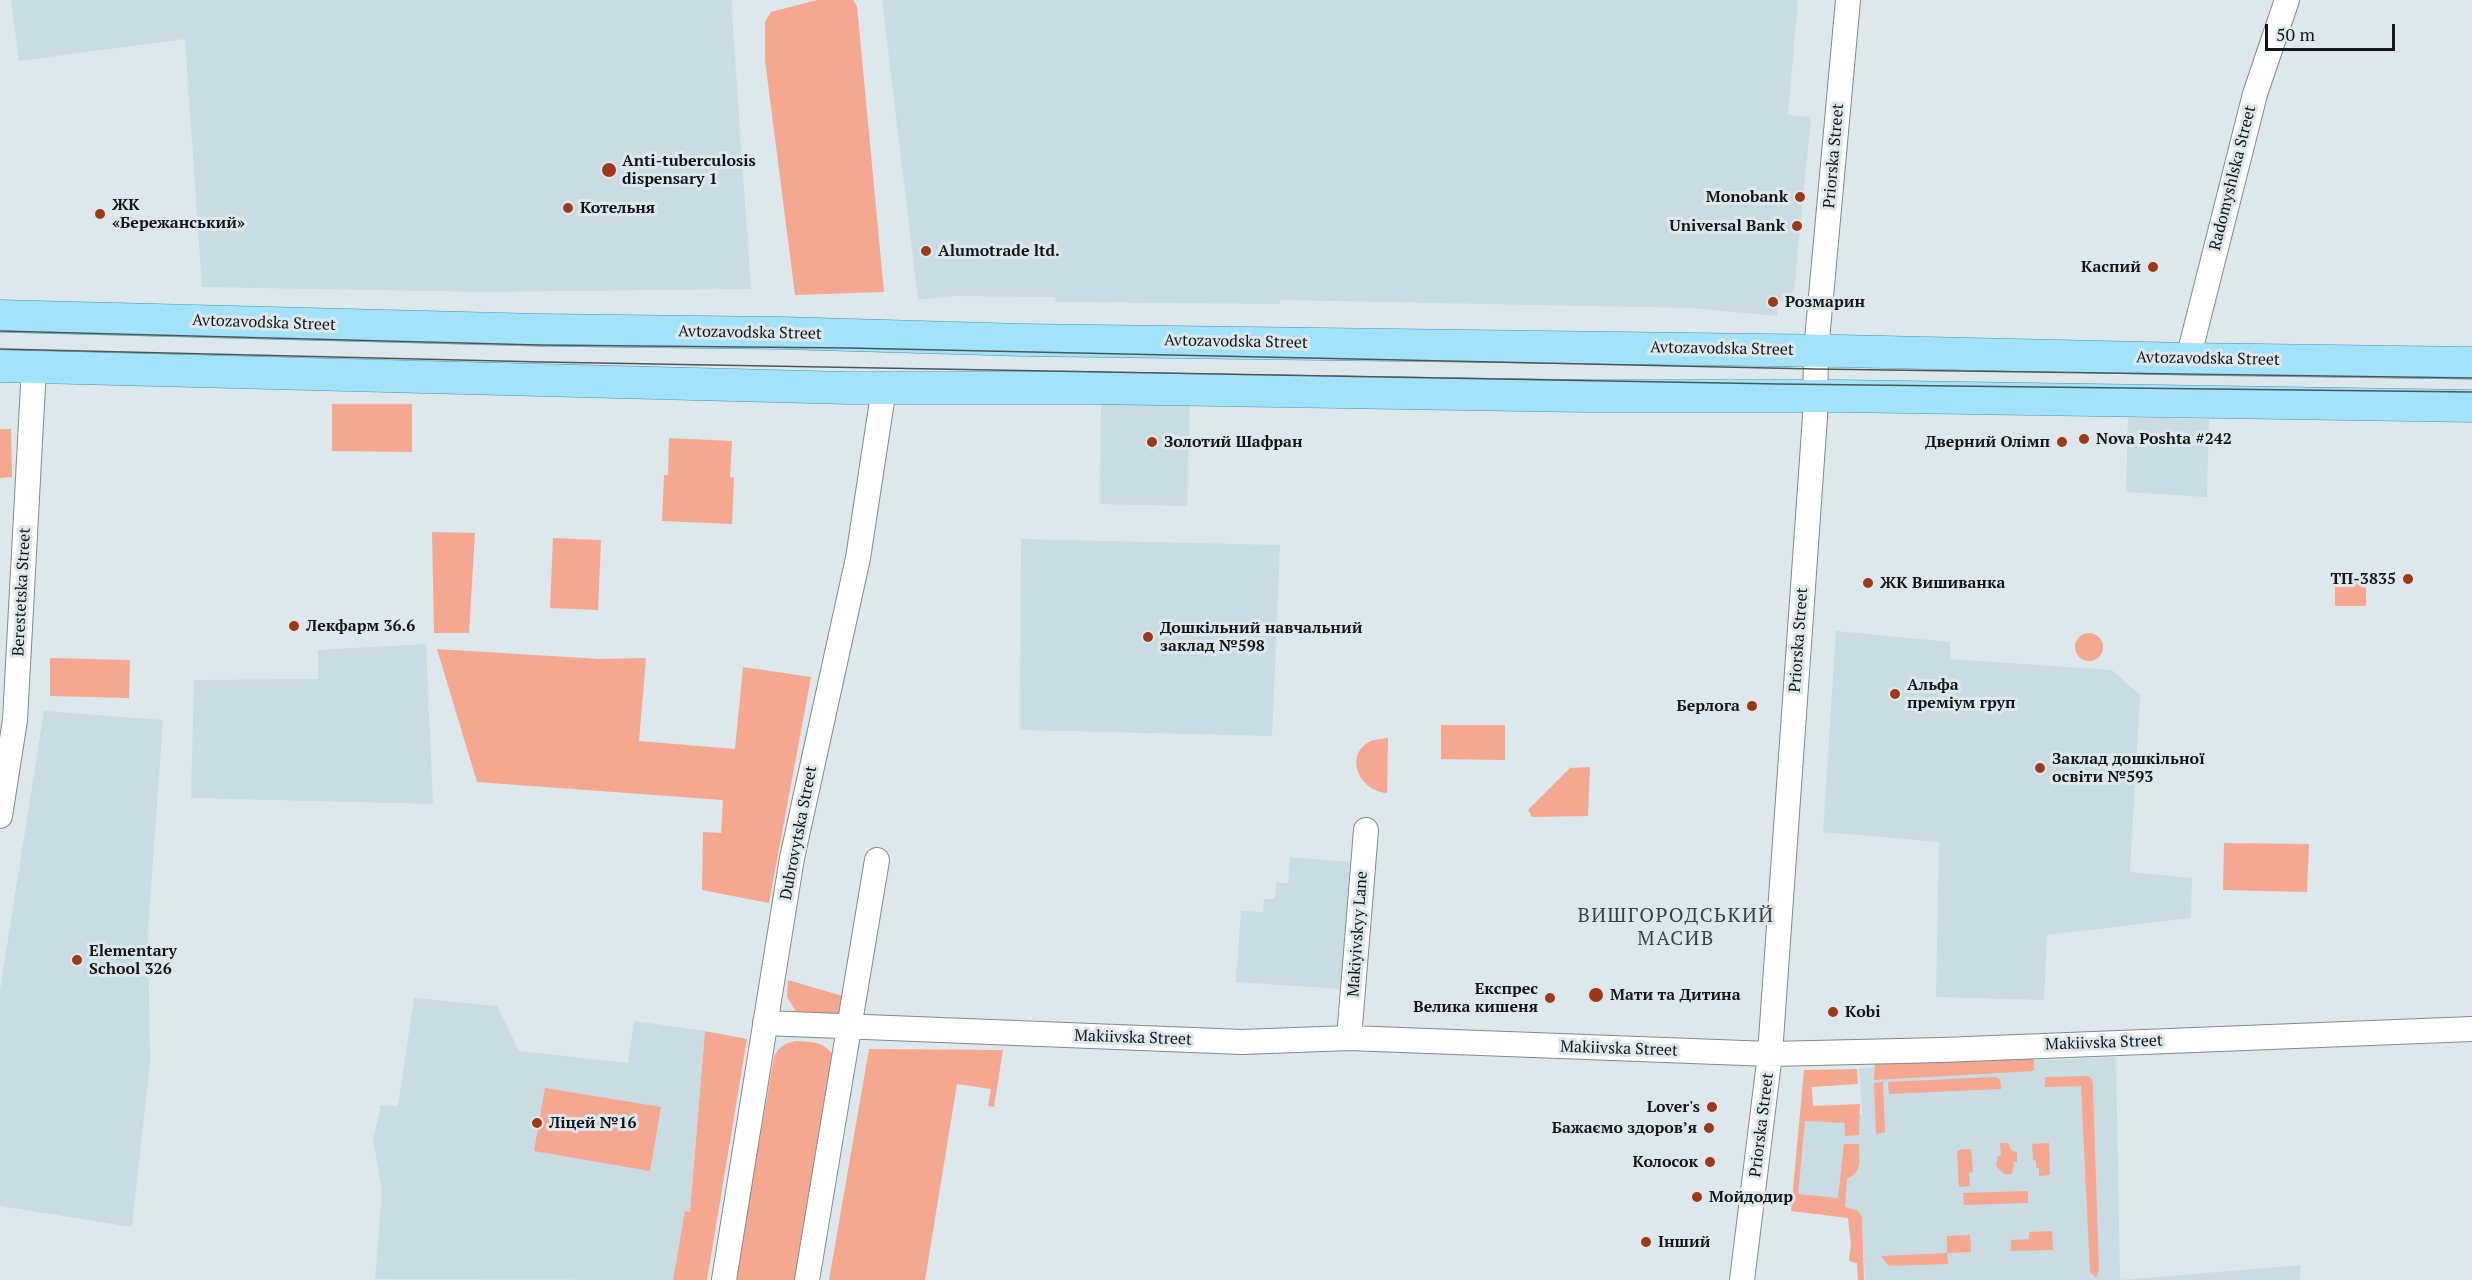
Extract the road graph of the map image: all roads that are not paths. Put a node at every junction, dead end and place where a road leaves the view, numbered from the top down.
1 (1848, 0) edge
2 (2287, 0) edge
3 (0, 316) edge
4 (1816, 351) junction
5 (2188, 359) junction
6 (2472, 363) edge
7 (0, 366) edge
8 (34, 367) junction
9 (884, 388) junction
10 (1816, 397) junction
11 (2472, 406) edge
12 (0, 816) edge
13 (1366, 830) dead end
14 (877, 860) dead end
15 (765, 1023) junction
16 (848, 1026) junction
17 (2472, 1029) edge
18 (1349, 1038) junction
19 (1770, 1054) junction
20 (724, 1280) edge
21 (807, 1280) edge
22 (1742, 1280) edge

1 - 4 street, Priorska Street
2 - 5 street, Radomyshlska Street
3 - 4 main road, Avtozavodska Street
4 - 5 main road, Avtozavodska Street
4 - 10 street, Priorska Street
5 - 6 main road, Avtozavodska Street
7 - 8 main road
8 - 9 main road
8 - 12 street, Berestetska Street
9 - 10 main road
9 - 15 street, Dubrovytska Street
10 - 11 main road
10 - 19 street, Priorska Street
13 - 18 street, Makiyivskyy Lane
14 - 16 street
15 - 16 street, Makiivska Street
15 - 20 street, Dubrovytska Street
16 - 18 street, Makiivska Street
16 - 21 street
17 - 19 street, Makiivska Street
18 - 19 street, Makiivska Street
19 - 22 street, Priorska Street

